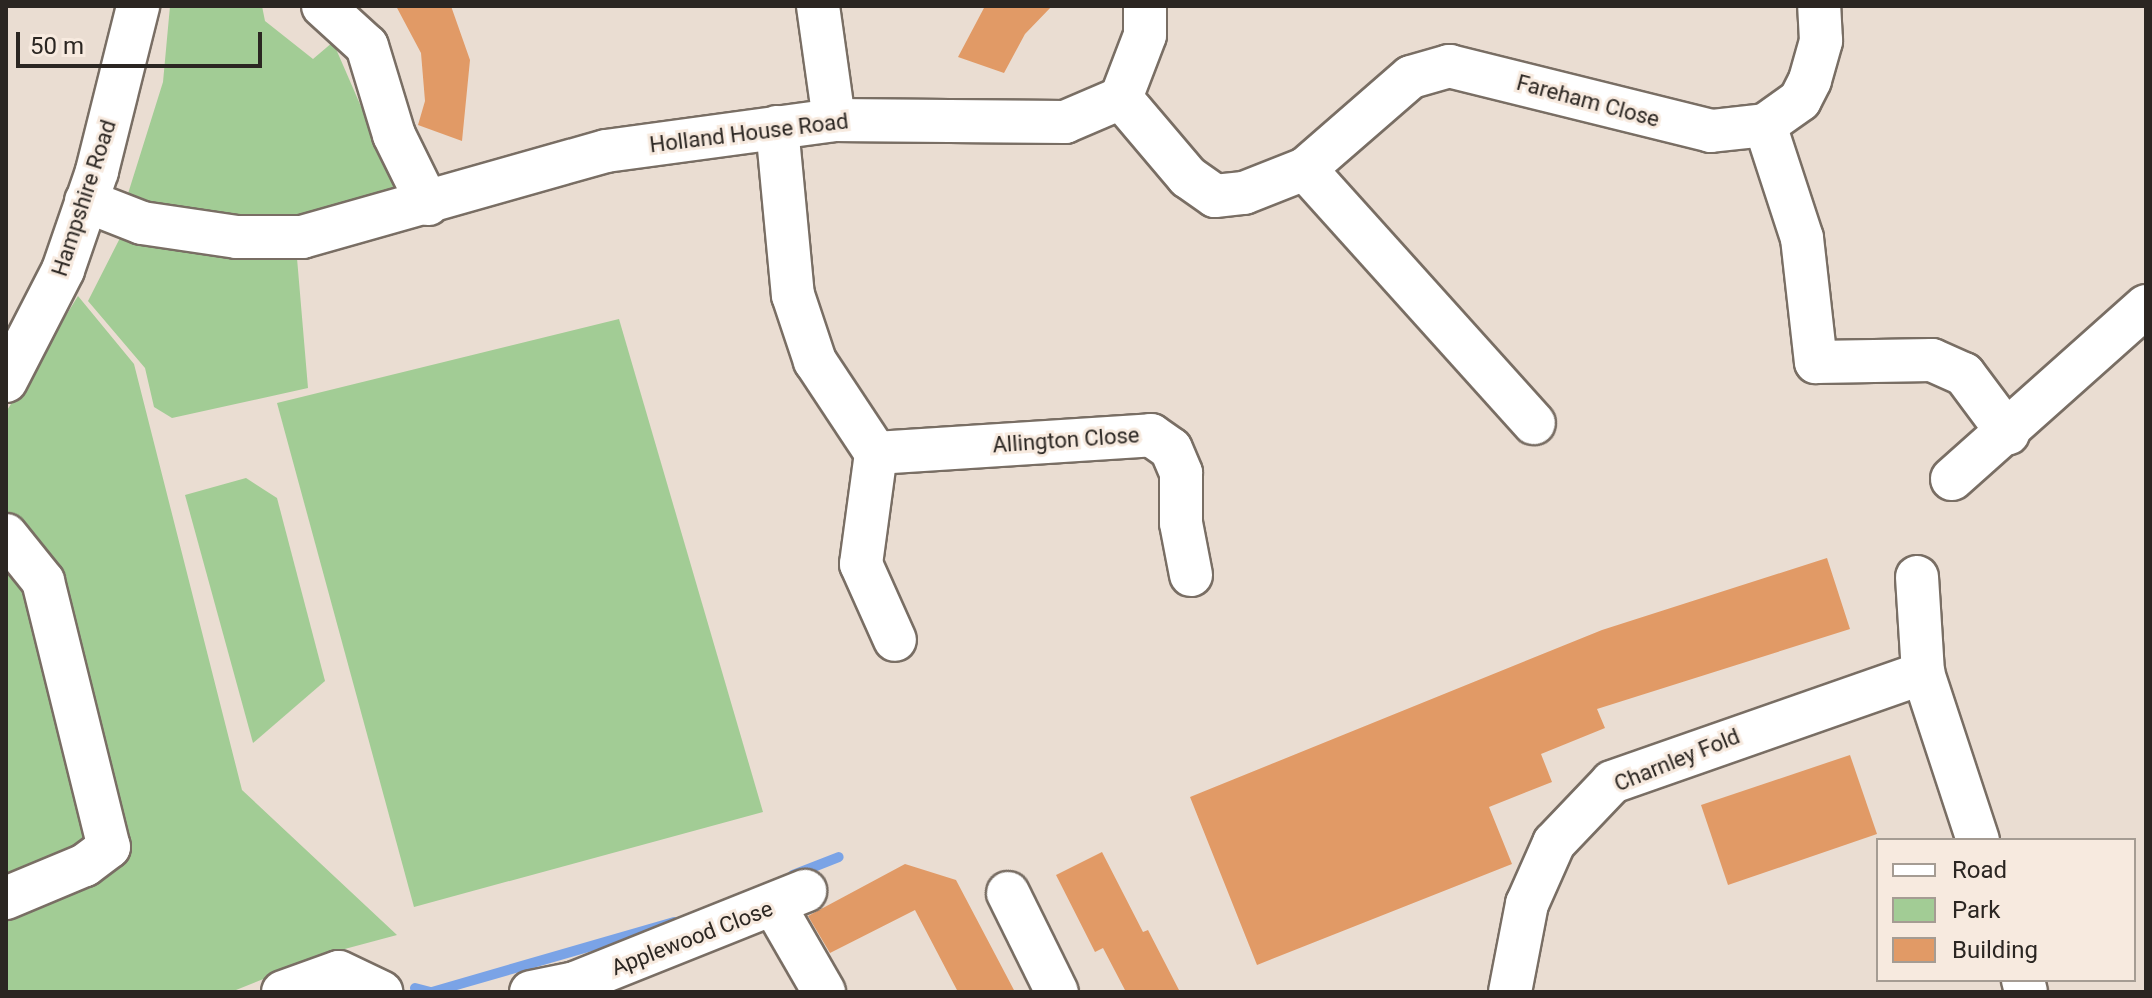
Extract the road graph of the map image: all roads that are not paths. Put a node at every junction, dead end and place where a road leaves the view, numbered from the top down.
1 (138, 6) edge
2 (323, 6) edge
3 (818, 6) edge
4 (1145, 6) edge
5 (1819, 6) edge
6 (1121, 98) junction
7 (834, 120) junction
8 (1765, 125) junction
9 (777, 127) junction
10 (1305, 169) junction
11 (86, 201) junction
12 (428, 204) junction
13 (2146, 306) edge
14 (10, 369) edge
15 (1534, 423) dead end
16 (2008, 433) junction
17 (876, 453) junction
18 (1952, 479) dead end
19 (6, 535) edge
20 (1191, 575) dead end
21 (1917, 577) dead end
22 (895, 640) dead end
23 (1923, 673) junction
24 (1977, 838) edge
25 (1008, 893) dead end
26 (6, 898) edge
27 (283, 992) edge
28 (381, 992) edge
29 (531, 992) edge
30 (824, 992) edge
31 (1057, 992) edge
32 (1510, 992) edge

1 - 11 street, Hampshire Road
2 - 12 street
3 - 7 street
4 - 6 street
5 - 8 street, Fareham Close
6 - 7 street, Holland House Road
6 - 10 street, Fareham Close
7 - 9 street, Holland House Road
8 - 10 street, Fareham Close
8 - 16 street
9 - 12 street, Holland House Road
9 - 17 street
10 - 15 street
11 - 12 street, Holland House Road
11 - 14 street, Hampshire Road
13 - 16 street
16 - 18 street
17 - 20 street, Allington Close
17 - 22 street
19 - 26 street
21 - 23 street
23 - 24 street
23 - 32 street, Charnley Fold
25 - 31 street
27 - 28 street
29 - 30 street, Applewood Close

